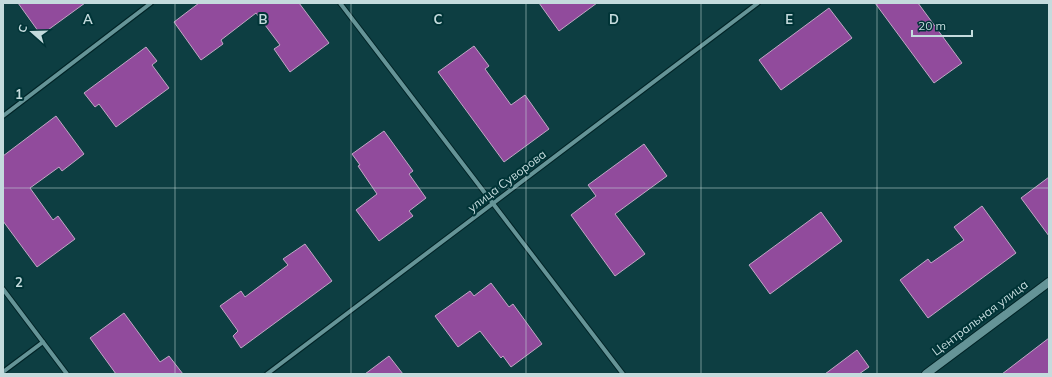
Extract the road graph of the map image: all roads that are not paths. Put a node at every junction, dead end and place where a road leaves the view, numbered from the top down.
1 (151, 3) edge
2 (340, 3) edge
3 (758, 3) edge
4 (3, 116) edge
5 (493, 204) junction
6 (1049, 282) edge
7 (3, 289) edge
8 (43, 342) junction
9 (3, 372) edge
10 (67, 374) edge
11 (267, 374) edge
12 (623, 374) edge
13 (926, 374) edge

1 - 4 street
2 - 5 street
3 - 5 street, улица Суворова
5 - 11 street, улица Суворова
5 - 12 street
6 - 13 main road, Центральная улица
7 - 8 street
8 - 9 street
8 - 10 street

